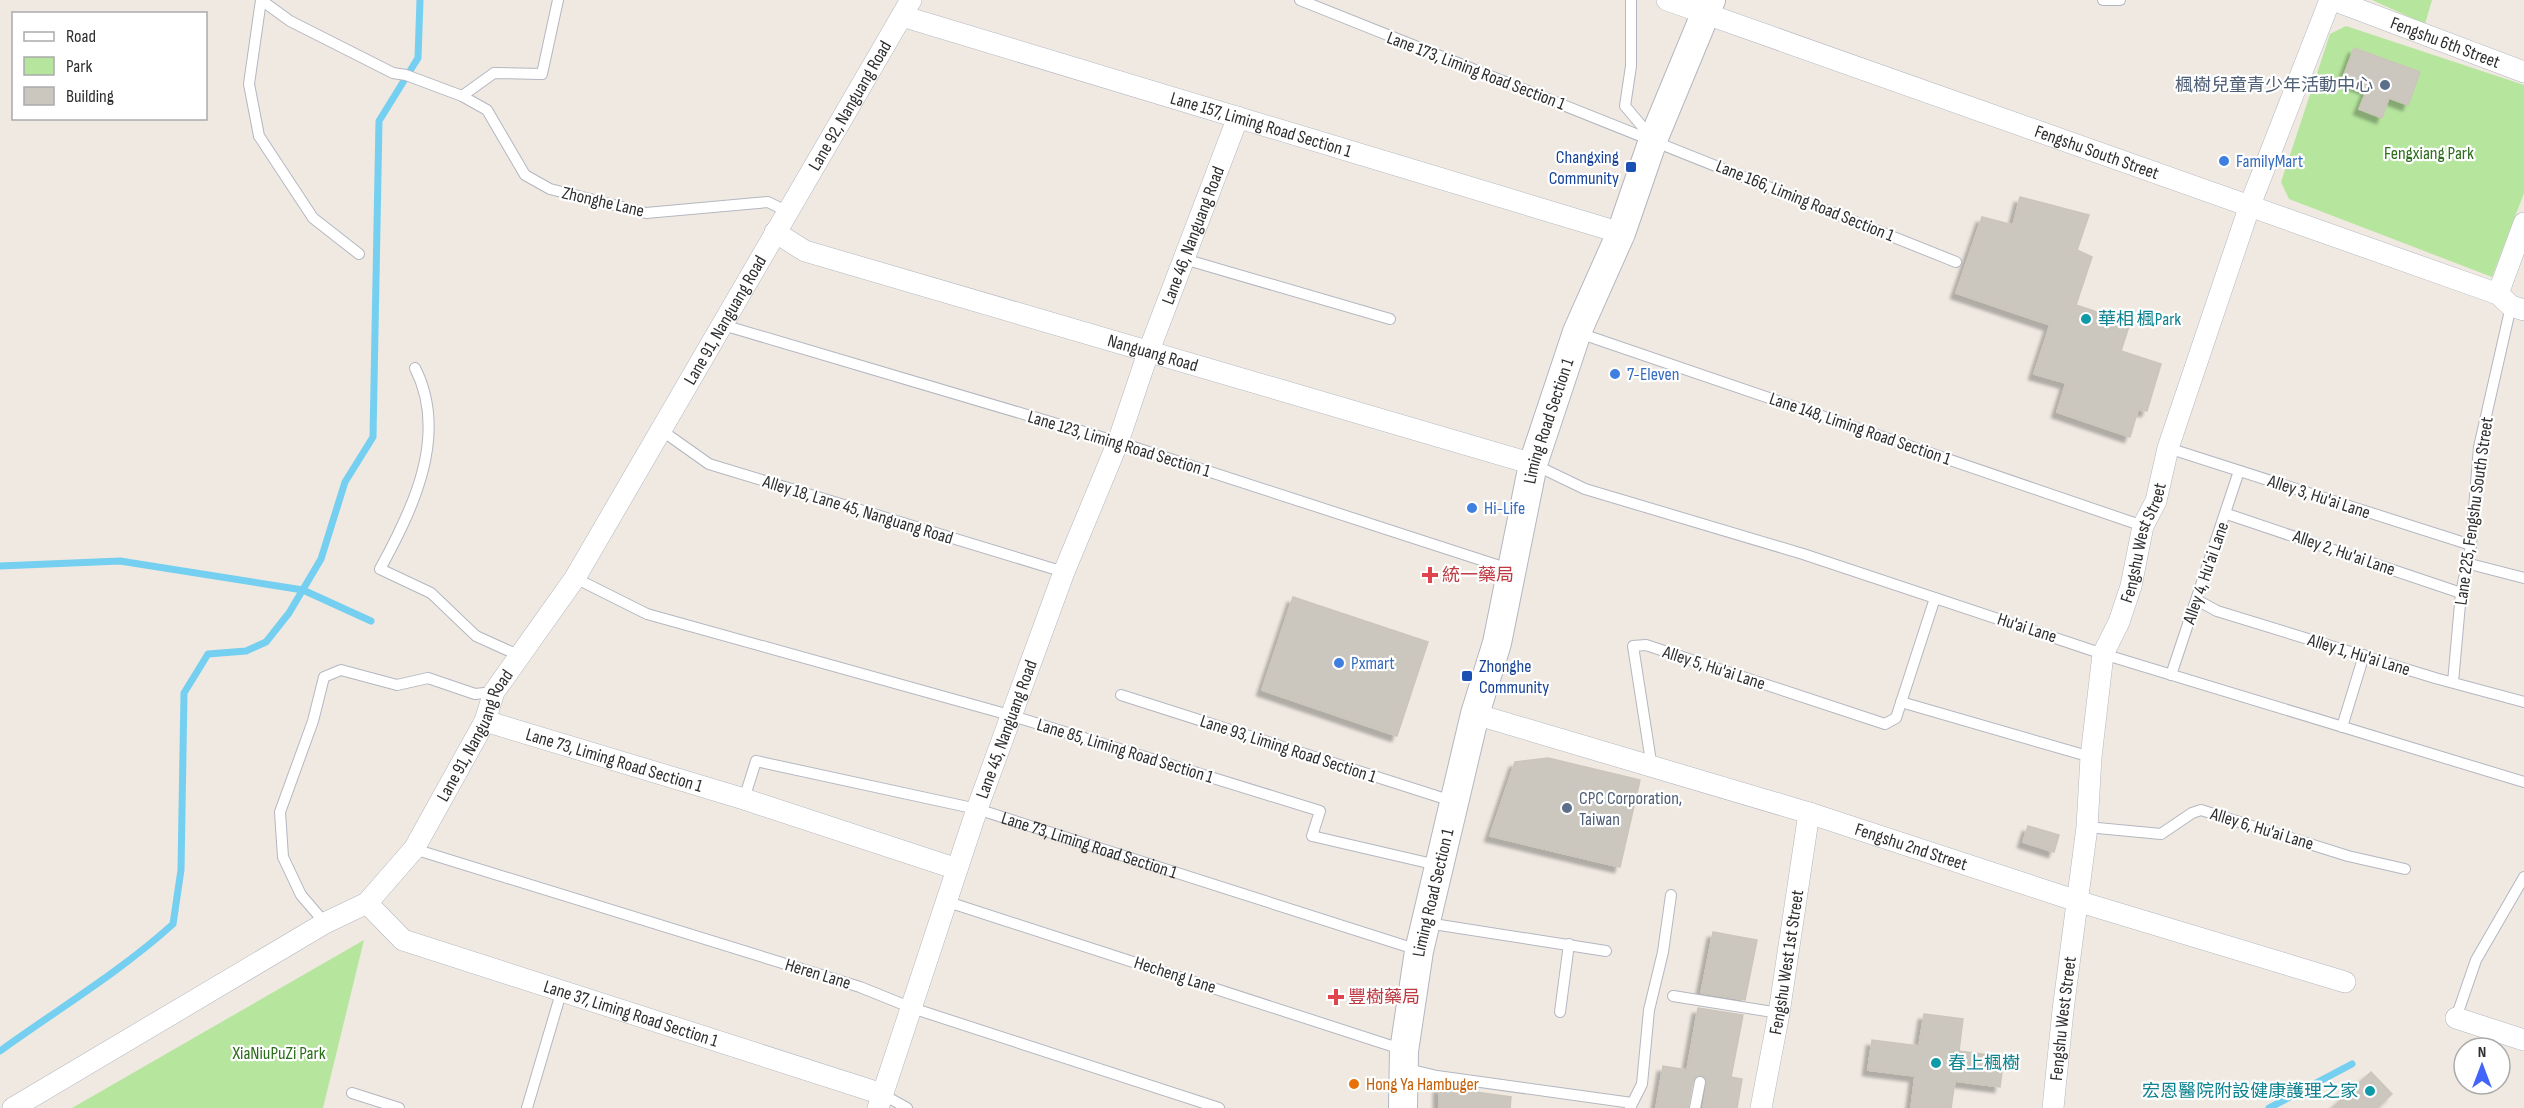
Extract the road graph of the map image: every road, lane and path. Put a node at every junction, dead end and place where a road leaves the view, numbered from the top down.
1 (261, 0) edge
2 (558, 0) edge
3 (1299, 0) edge
4 (1630, 0) edge
5 (1667, 0) edge
6 (2103, 0) edge
7 (2121, 0) edge
8 (2331, 0) edge
9 (1709, 6) edge
10 (907, 8) edge
11 (2524, 72) edge
12 (462, 96) junction
13 (1238, 117) junction
14 (1653, 140) junction
15 (2250, 205) junction
16 (786, 211) junction
17 (2524, 223) edge
18 (775, 232) junction
19 (1621, 233) junction
20 (359, 254) dead end
21 (1184, 259) junction
22 (1956, 262) dead end
23 (2511, 303) edge
24 (1390, 319) dead end
25 (723, 325) junction
26 (1577, 332) junction
27 (1148, 353) junction
28 (415, 368) dead end
29 (661, 430) junction
30 (1118, 442) junction
31 (2168, 448) junction
32 (1533, 464) junction
33 (2239, 471) junction
34 (2227, 514) junction
35 (2144, 526) junction
36 (2471, 545) junction
37 (2466, 563) junction
38 (1512, 570) junction
39 (1064, 572) junction
40 (575, 578) junction
41 (2524, 578) edge
42 (2461, 593) junction
43 (1935, 598) junction
44 (2197, 600) junction
45 (2103, 654) junction
46 (518, 655) junction
47 (2364, 655) junction
48 (2172, 675) junction
49 (2453, 682) junction
50 (494, 692) junction
51 (1121, 695) dead end
52 (1901, 702) junction
53 (2524, 702) edge
54 (1475, 714) junction
55 (1013, 716) junction
56 (485, 721) junction
57 (2342, 727) junction
58 (2091, 757) junction
59 (1652, 769) junction
60 (2524, 782) edge
61 (744, 798) junction
62 (1455, 802) junction
63 (978, 809) junction
64 (1809, 813) junction
65 (2087, 826) junction
66 (414, 849) junction
67 (1440, 866) junction
68 (957, 869) junction
69 (2405, 869) dead end
70 (2524, 878) edge
71 (1671, 894) dead end
72 (945, 901) junction
73 (2077, 901) junction
74 (367, 903) junction
75 (325, 922) junction
76 (1427, 923) junction
77 (1569, 944) junction
78 (1419, 951) junction
79 (1606, 951) dead end
80 (2345, 982) dead end
81 (561, 993) junction
82 (1673, 996) dead end
83 (912, 1008) junction
84 (1560, 1012) dead end
85 (1779, 1013) junction
86 (2456, 1018) joint
87 (2524, 1040) edge
88 (1404, 1059) junction
89 (1700, 1082) dead end
90 (352, 1093) dead end
91 (880, 1101) edge
92 (1631, 1106) edge
93 (13, 1108) edge
94 (399, 1108) edge
95 (527, 1108) edge
96 (907, 1108) edge
97 (1219, 1108) edge
98 (1403, 1108) edge
99 (1695, 1108) edge
100 (1761, 1108) edge
101 (2053, 1108) edge

1 - 12 lane, Zhonghe Lane
1 - 20 lane, Zhonghe Lane
2 - 12 lane
3 - 14 lane, Lane 173, Liming Road Section 1
4 - 14 lane
5 - 9 street, Fengshu South Street
6 - 7 lane
8 - 11 street, Fengshu 6th Street
8 - 15 street, Fengshu West Street
9 - 14 main road, Liming Road Section 1
9 - 15 street, Fengshu South Street
10 - 13 street, Lane 157, Liming Road Section 1
10 - 16 street, Lane 92, Nanguang Road
12 - 16 lane, Zhonghe Lane
13 - 19 street, Lane 157, Liming Road Section 1
13 - 21 street, Lane 46, Nanguang Road
14 - 19 main road, Liming Road Section 1
14 - 22 lane, Lane 166, Liming Road Section 1
15 - 23 street, Fengshu South Street
15 - 31 street, Fengshu West Street
16 - 18 street, Lane 91, Nanguang Road
17 - 23 street
18 - 25 street, Lane 91, Nanguang Road
18 - 27 street, Nanguang Road
19 - 26 main road, Liming Road Section 1
21 - 24 lane
21 - 27 street, Lane 46, Nanguang Road
23 - 36 lane, Lane 225, Fengshu South Street
25 - 29 street, Lane 91, Nanguang Road
25 - 30 lane, Lane 123, Liming Road Section 1
26 - 32 main road, Liming Road Section 1
26 - 35 lane, Lane 148, Liming Road Section 1
27 - 30 street, Lane 45, Nanguang Road
27 - 32 street, Nanguang Road
28 - 46 lane
29 - 39 lane, Alley 18, Lane 45, Nanguang Road
29 - 40 street, Lane 91, Nanguang Road
30 - 38 lane, Lane 123, Liming Road Section 1
30 - 39 street, Lane 45, Nanguang Road
31 - 33 lane, Alley 3, Hu'ai Lane
31 - 35 street, Fengshu West Street
32 - 38 main road, Liming Road Section 1
32 - 43 lane, Hu'ai Lane
33 - 34 lane, Alley 4, Hu'ai Lane
33 - 36 lane, Alley 3, Hu'ai Lane
34 - 42 lane, Alley 2, Hu'ai Lane
34 - 44 lane, Alley 4, Hu'ai Lane
35 - 45 street, Fengshu West Street
36 - 37 lane, Lane 225, Fengshu South Street
37 - 41 lane
37 - 42 lane, Lane 225, Fengshu South Street
38 - 54 main road, Liming Road Section 1
39 - 55 street, Lane 45, Nanguang Road
40 - 46 street, Lane 91, Nanguang Road
40 - 55 lane, Lane 85, Liming Road Section 1
42 - 49 lane, Lane 225, Fengshu South Street
43 - 45 lane, Hu'ai Lane
43 - 52 lane, Alley 5, Hu'ai Lane
44 - 47 lane, Alley 1, Hu'ai Lane
44 - 48 lane, Alley 4, Hu'ai Lane
45 - 48 lane, Hu'ai Lane
45 - 58 street, Fengshu West Street
46 - 50 street, Lane 91, Nanguang Road
47 - 49 lane, Alley 1, Hu'ai Lane
47 - 57 lane
48 - 57 lane, Hu'ai Lane
49 - 53 lane, Alley 1, Hu'ai Lane
50 - 56 street, Lane 91, Nanguang Road
50 - 75 lane
51 - 62 lane, Lane 93, Liming Road Section 1
52 - 58 lane
52 - 59 lane, Alley 5, Hu'ai Lane
54 - 59 street, Fengshu 2nd Street
54 - 62 main road, Liming Road Section 1
55 - 63 street, Lane 45, Nanguang Road
55 - 67 lane, Lane 85, Liming Road Section 1
56 - 61 street, Lane 73, Liming Road Section 1
56 - 66 street, Lane 91, Nanguang Road
57 - 60 lane, Hu'ai Lane
58 - 65 street, Fengshu West Street
59 - 64 street, Fengshu 2nd Street
61 - 63 lane, Lane 73, Liming Road Section 1
61 - 68 street, Lane 73, Liming Road Section 1
62 - 67 main road, Liming Road Section 1
63 - 68 street, Lane 45, Nanguang Road
63 - 78 lane, Lane 73, Liming Road Section 1
64 - 73 street, Fengshu 2nd Street
64 - 85 street, Fengshu West 1st Street
65 - 69 lane, Alley 6, Hu'ai Lane
65 - 73 street, Fengshu West Street
66 - 74 street, Lane 91, Nanguang Road
66 - 83 lane, Heren Lane
67 - 76 main road, Liming Road Section 1
68 - 72 street, Lane 45, Nanguang Road
70 - 86 lane
71 - 92 lane
72 - 83 street, Lane 45, Nanguang Road
72 - 88 lane, Hecheng Lane
73 - 80 street, Fengshu 2nd Street
73 - 101 street, Fengshu West Street
74 - 75 street, Lane 91, Nanguang Road
74 - 81 street, Lane 37, Liming Road Section 1
75 - 93 street, Lane 91, Nanguang Road
76 - 77 lane
76 - 78 main road, Liming Road Section 1
77 - 79 lane
77 - 84 lane
78 - 88 main road, Liming Road Section 1
81 - 91 street, Lane 37, Liming Road Section 1
81 - 95 lane
82 - 85 lane
83 - 91 street, Lane 45, Nanguang Road
83 - 97 lane, Heren Lane
85 - 100 street, Fengshu West 1st Street
86 - 87 street
88 - 92 lane, Hecheng Lane
88 - 98 main road, Liming Road Section 1
89 - 99 lane
90 - 94 lane
91 - 96 lane, Lane 37, Liming Road Section 1

